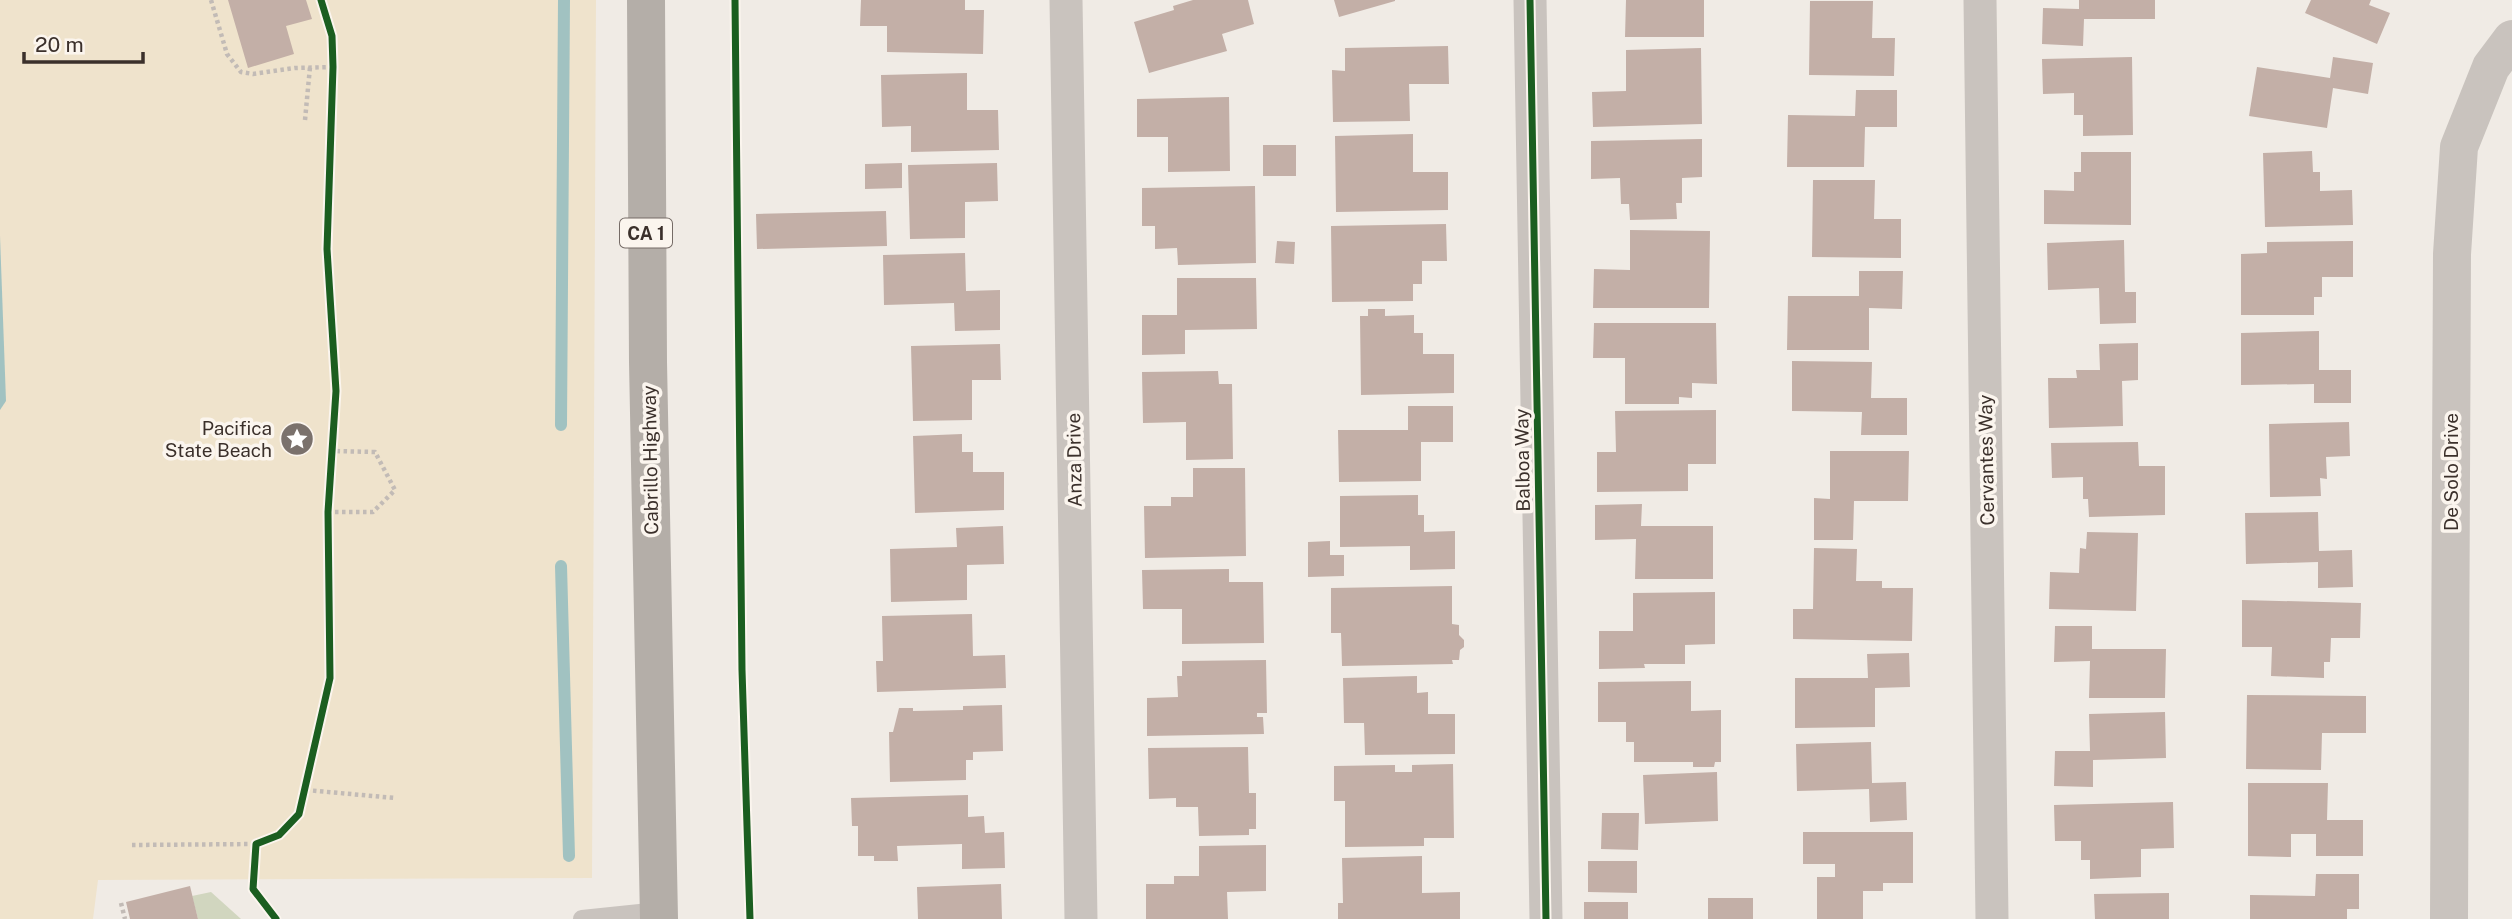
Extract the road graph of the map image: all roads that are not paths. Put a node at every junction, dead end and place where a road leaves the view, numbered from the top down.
1 (646, 0) edge
2 (1066, 0) edge
3 (1530, 0) edge
4 (1980, 0) edge
5 (2512, 39) edge
6 (659, 915) edge
7 (582, 919) edge
8 (1081, 919) edge
9 (1546, 919) edge
10 (1992, 919) edge
11 (2449, 919) edge

1 - 6 highway, Cabrillo Highway / CA 1
2 - 8 street, Anza Drive
3 - 9 street, Balboa Way
4 - 10 street, Cervantes Way
5 - 11 street, De Solo Drive
6 - 7 lane

